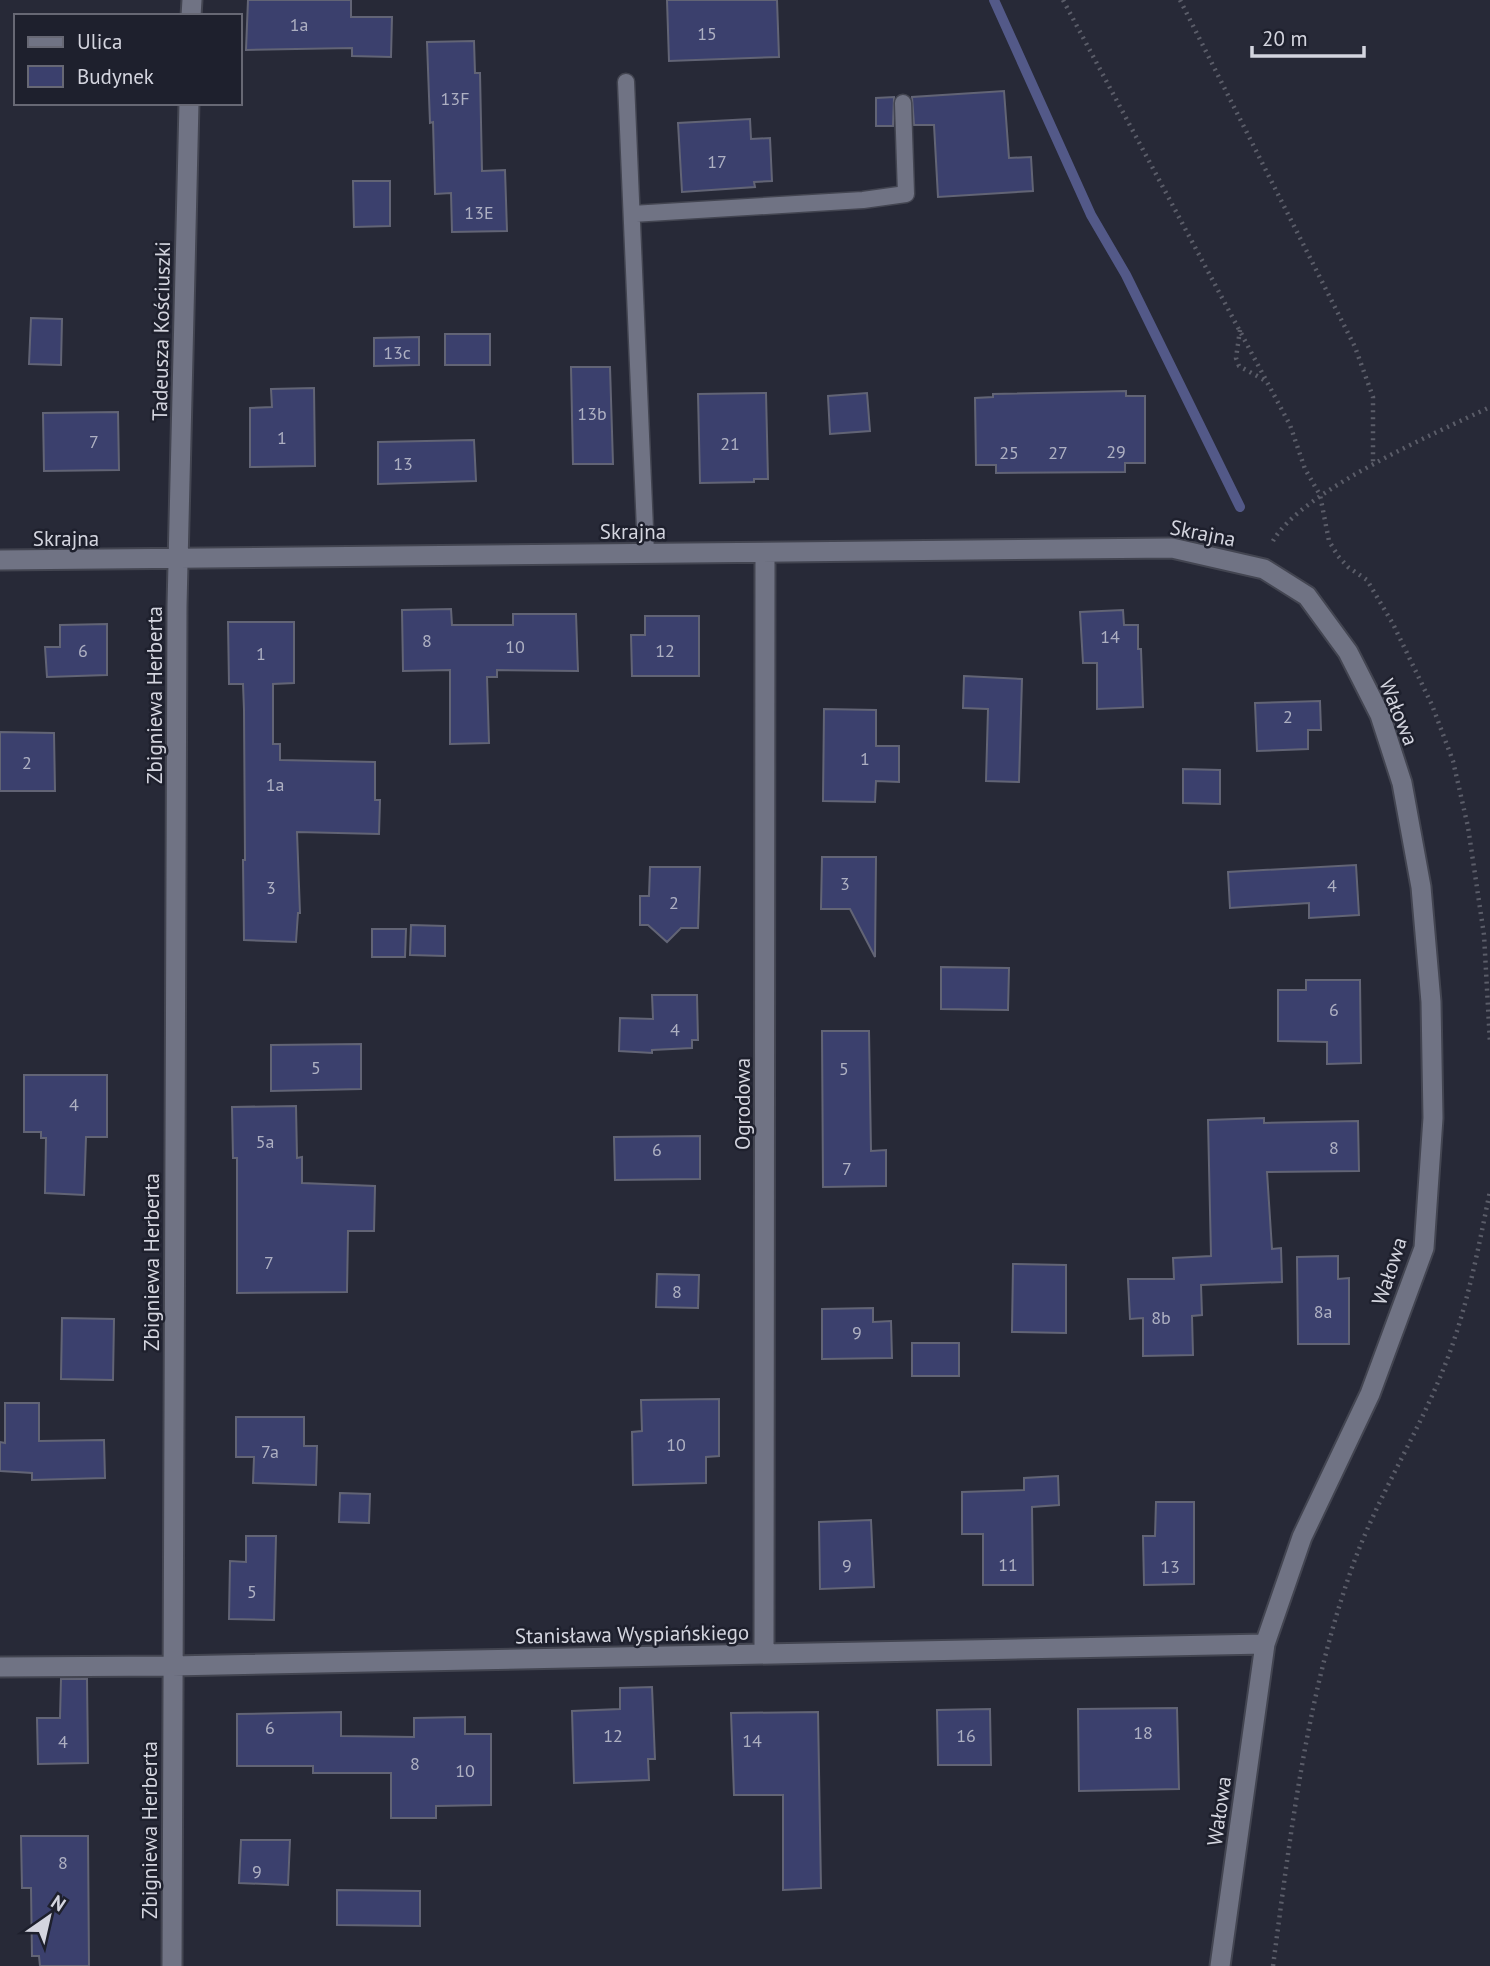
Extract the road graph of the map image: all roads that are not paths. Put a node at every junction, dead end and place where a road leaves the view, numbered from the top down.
1 (626, 82) dead end
2 (903, 103) dead end
3 (189, 105) edge
4 (632, 214) junction
5 (646, 553) junction
6 (765, 553) junction
7 (178, 559) junction
8 (0, 560) edge
9 (1264, 569) joint
10 (1265, 1644) junction
11 (764, 1654) junction
12 (172, 1666) junction
13 (0, 1667) edge
14 (172, 1966) edge
15 (1220, 1966) edge

1 - 4 lane
2 - 4 lane
3 - 7 street, Tadeusza Kościuszki
4 - 5 lane
5 - 6 street, Skrajna
5 - 7 street, Skrajna
6 - 9 street, Skrajna
6 - 11 street, Ogrodowa
7 - 8 street, Skrajna
7 - 12 street, Zbigniewa Herberta
9 - 10 street, Wałowa
10 - 11 street, Stanisława Wyspiańskiego
10 - 15 street, Wałowa
11 - 12 street, Stanisława Wyspiańskiego
12 - 13 street, Stanisława Wyspiańskiego
12 - 14 street, Zbigniewa Herberta

